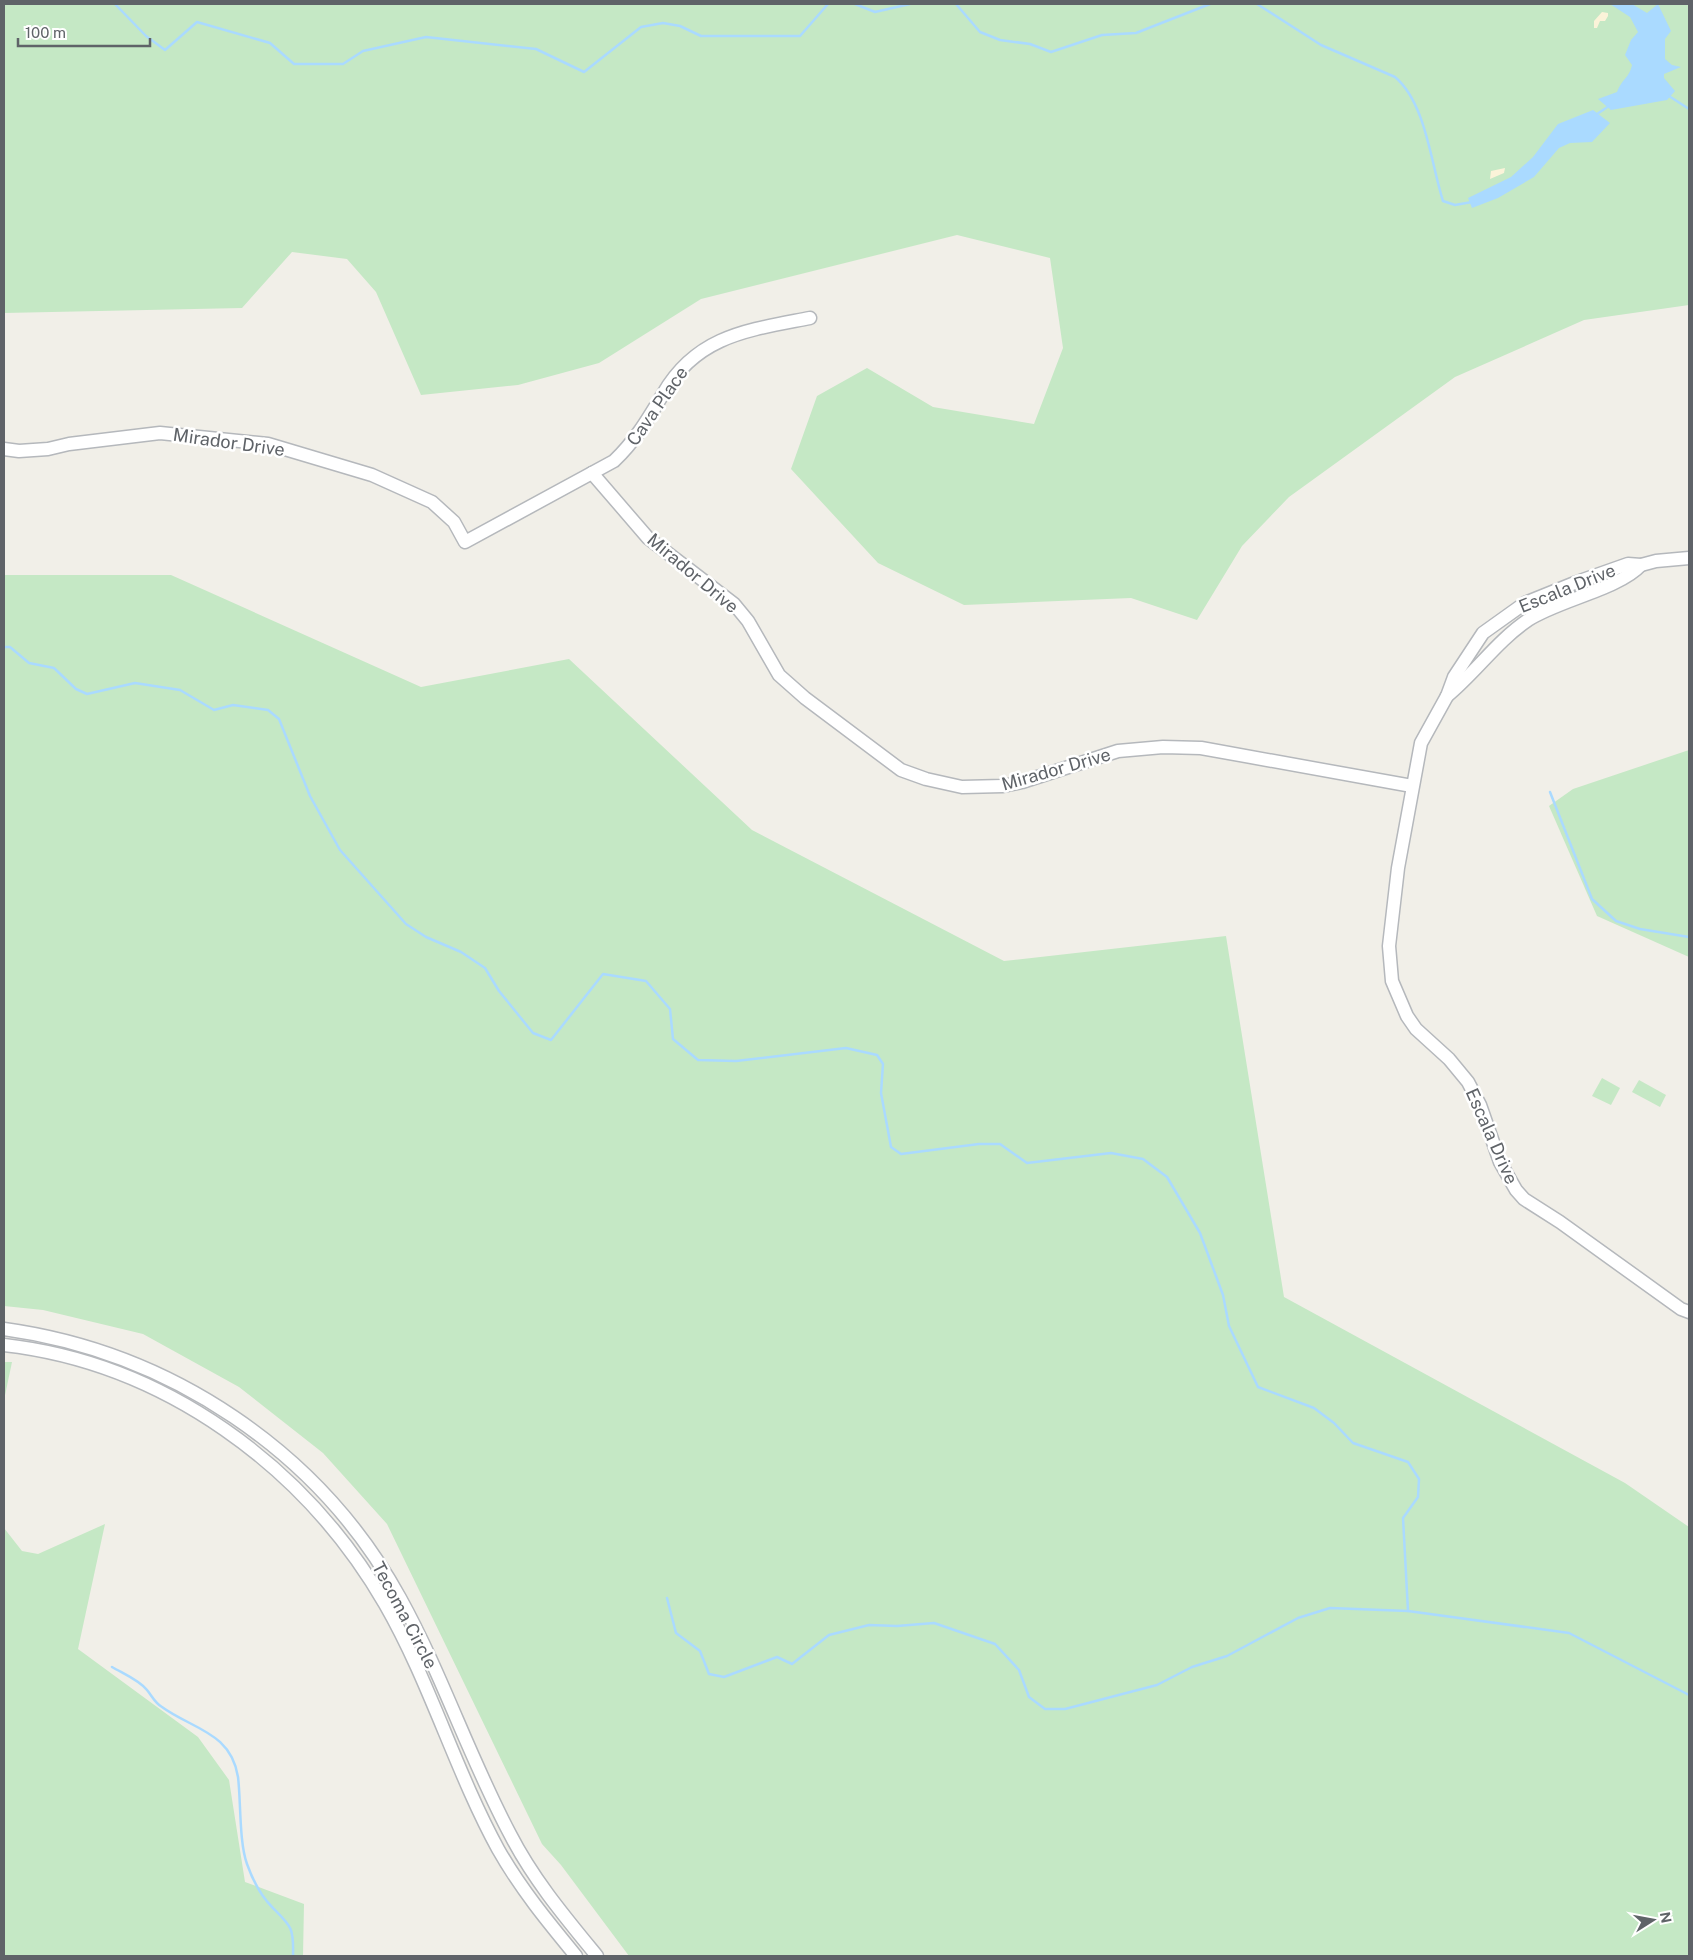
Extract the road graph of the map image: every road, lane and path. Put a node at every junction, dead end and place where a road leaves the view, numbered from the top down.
1 (810, 318) dead end
2 (4, 449) edge
3 (592, 472) junction
4 (1689, 558) edge
5 (1641, 565) junction
6 (1447, 696) junction
7 (1412, 786) junction
8 (1689, 1312) edge
9 (4, 1329) edge
10 (4, 1345) edge
11 (126, 1360) junction
12 (120, 1374) junction
13 (313, 1482) junction
14 (302, 1494) junction
15 (324, 1494) junction
16 (312, 1504) junction
17 (444, 1692) junction
18 (430, 1699) junction
19 (451, 1708) junction
20 (436, 1714) junction
21 (552, 1900) junction
22 (539, 1910) junction
23 (561, 1912) junction
24 (548, 1922) junction
25 (576, 1956) edge
26 (597, 1956) edge

1 - 3 street, Cava Place
2 - 3 street, Mirador Drive
3 - 7 street, Mirador Drive
4 - 5 street, Escala Drive
5 - 6 street, Escala Drive
5 - 6 street, Escala Drive
6 - 7 street, Escala Drive
7 - 8 street, Escala Drive
9 - 11 street, Tecoma Circle
10 - 12 street, Tecoma Circle
11 - 12 street
11 - 13 street, Tecoma Circle
12 - 14 street, Tecoma Circle
13 - 14 street
13 - 15 street, Tecoma Circle
14 - 16 street, Tecoma Circle
15 - 16 street
15 - 17 street, Tecoma Circle
16 - 18 street, Tecoma Circle
17 - 18 street
17 - 19 street, Tecoma Circle
18 - 20 street, Tecoma Circle
19 - 20 street
19 - 21 street, Tecoma Circle
20 - 22 street, Tecoma Circle
21 - 22 street
21 - 23 street, Tecoma Circle
22 - 24 street, Tecoma Circle
23 - 24 street
23 - 26 street, Tecoma Circle
24 - 25 street, Tecoma Circle

